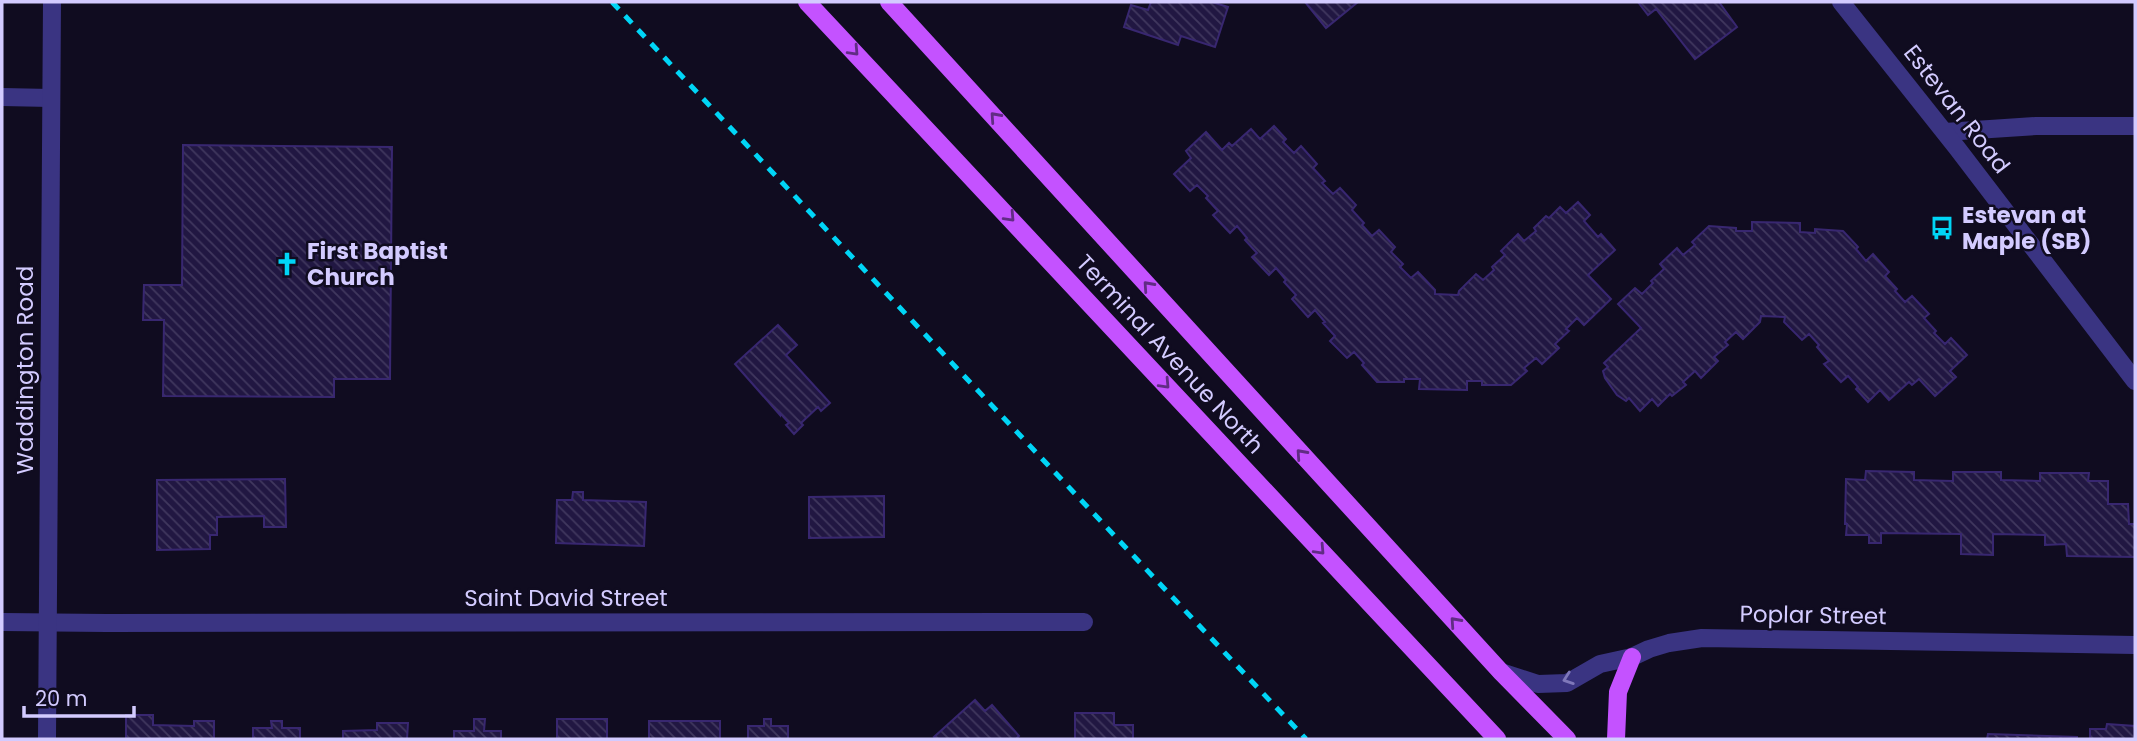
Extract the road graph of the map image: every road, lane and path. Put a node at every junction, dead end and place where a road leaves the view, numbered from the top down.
1 (52, 2) edge
2 (807, 2) edge
3 (889, 2) edge
4 (1841, 2) edge
5 (2, 97) edge
6 (51, 98) junction
7 (2135, 126) edge
8 (1945, 132) junction
9 (2135, 382) edge
10 (2, 621) edge
11 (47, 622) junction
12 (1084, 622) dead end
13 (2135, 645) edge
14 (1632, 657) junction
15 (1501, 672) junction
16 (47, 739) edge
17 (1497, 739) edge
18 (1567, 739) edge
19 (1616, 739) edge

1 - 6 street, Waddington Road
2 -> 17 main road, Terminal Avenue North
15 -> 3 main road, Terminal Avenue North
4 - 8 street, Estevan Road
5 - 6 street
6 - 11 street, Waddington Road
7 - 8 street
8 - 9 street, Estevan Road
10 - 11 street, Saint David Street
11 - 12 street, Saint David Street
11 - 16 street, Waddington Road
13 - 14 street, Poplar Street
14 -> 15 street, Poplar Street
14 - 19 main road
15 - 18 main road, Terminal Avenue North

